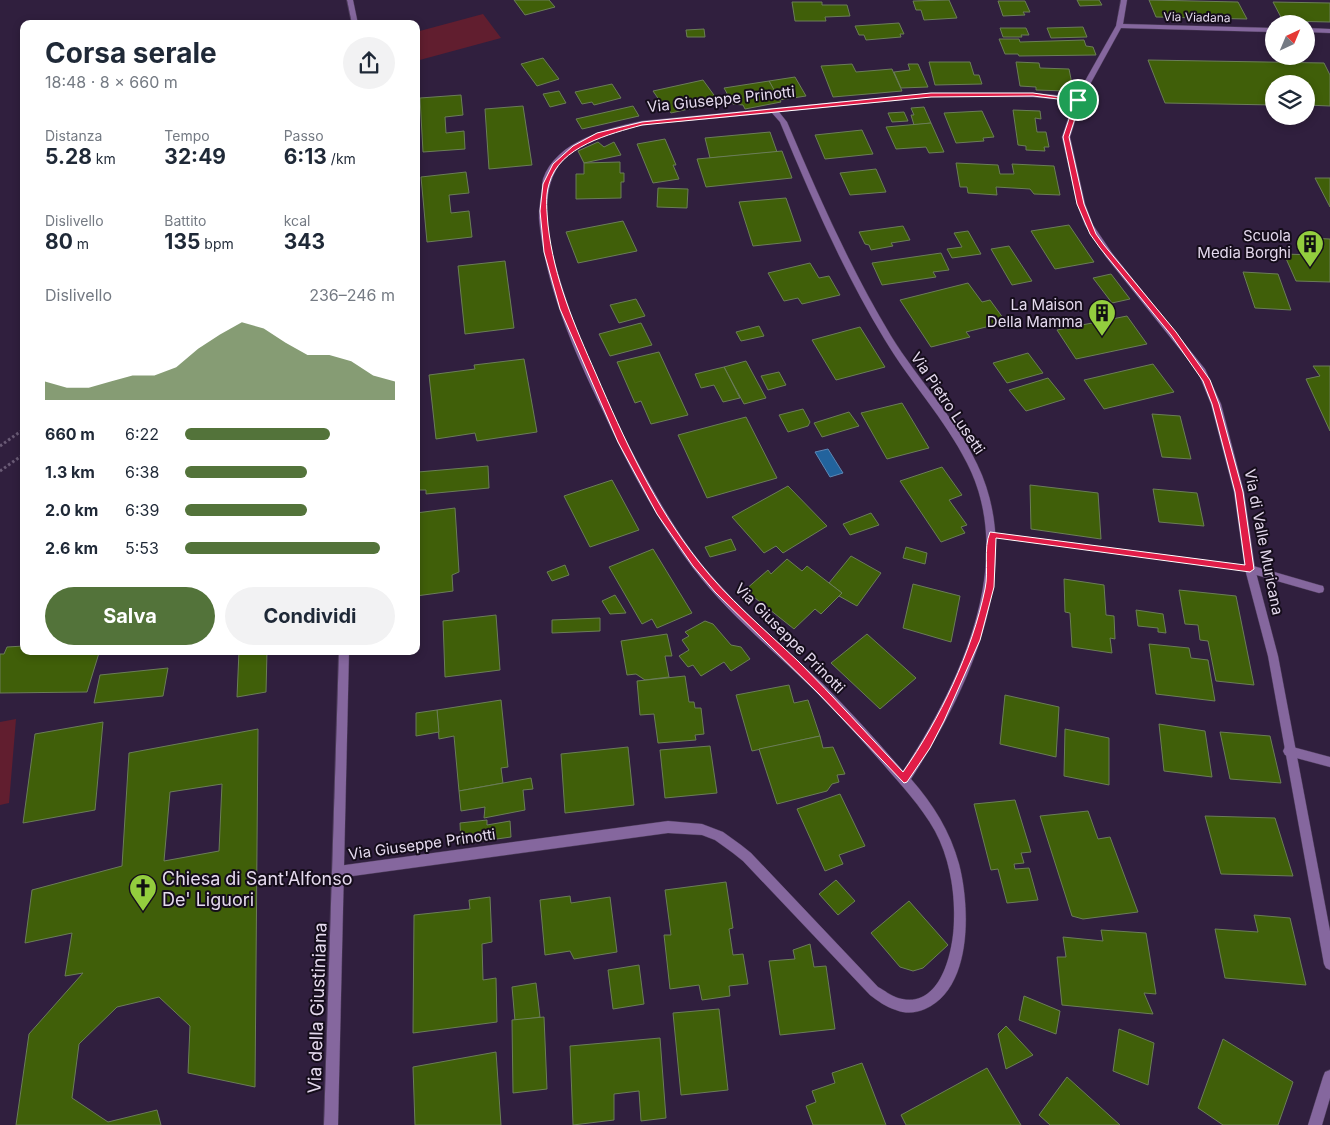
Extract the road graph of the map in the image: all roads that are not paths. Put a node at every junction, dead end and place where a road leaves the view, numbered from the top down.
1 (350, 0) edge
2 (1124, 0) edge
3 (354, 20) edge
4 (1119, 26) junction
5 (1265, 30) edge
6 (1315, 30) edge
7 (1330, 31) edge
8 (1078, 100) junction
9 (774, 111) junction
10 (1250, 569) junction
11 (1319, 589) dead end
12 (344, 655) edge
13 (1289, 751) junction
14 (1330, 762) edge
15 (904, 779) junction
16 (338, 872) junction
17 (1330, 964) edge
18 (1330, 1077) edge
19 (331, 1125) edge
20 (1315, 1125) edge

1 - 3 street
2 - 4 street, Via di Valle Muricana
4 - 5 street, Via Viadana
4 - 8 street, Via di Valle Muricana
6 - 7 street
8 - 9 street, Via Giuseppe Prinotti
8 - 10 street, Via di Valle Muricana
9 - 15 street, Via Pietro Lusetti
9 - 15 street, Via Giuseppe Prinotti
10 - 11 street
10 - 13 street, Via di Valle Muricana
12 - 16 street, Via della Giustiniana
13 - 14 street
13 - 17 street, Via di Valle Muricana
15 - 16 street, Via Giuseppe Prinotti
16 - 19 street, Via della Giustiniana
18 - 20 street

